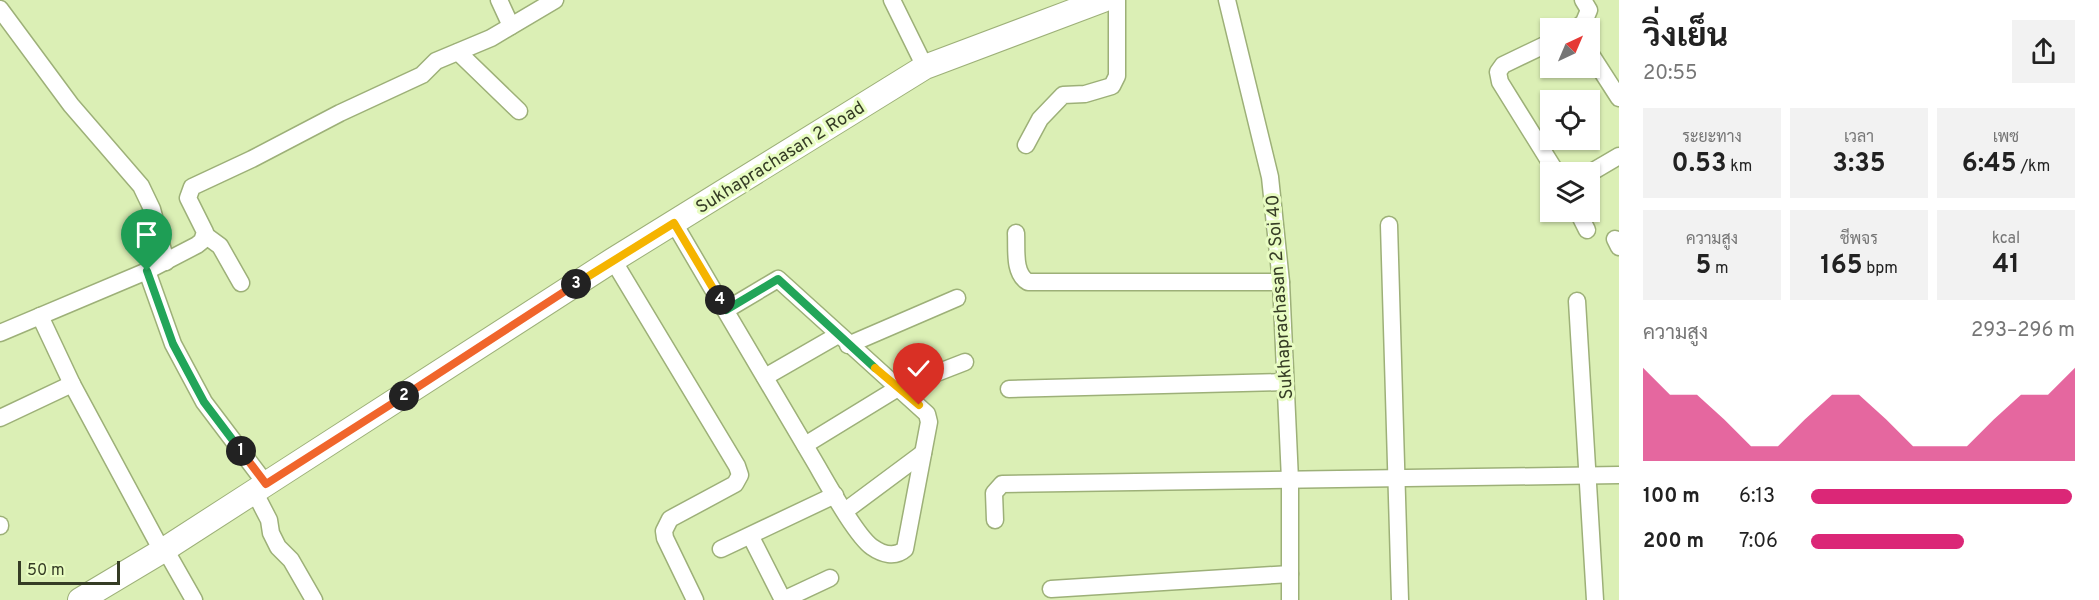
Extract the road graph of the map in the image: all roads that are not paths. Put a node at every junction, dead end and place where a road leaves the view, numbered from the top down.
1 (499, 0) edge
2 (555, 0) edge
3 (892, 0) edge
4 (1102, 0) edge
5 (1117, 0) edge
6 (1227, 0) edge
7 (1582, 0) edge
8 (0, 9) edge
9 (1586, 18) edge
10 (511, 26) junction
11 (1540, 47) edge
12 (458, 52) junction
13 (925, 67) junction
14 (1600, 69) edge
15 (1619, 98) edge
16 (519, 111) dead end
17 (1026, 146) dead end
18 (1619, 156) edge
19 (1550, 162) edge
20 (1600, 167) edge
21 (1583, 222) edge
22 (674, 223) junction
23 (1389, 225) dead end
24 (1587, 230) dead end
25 (1016, 233) dead end
26 (205, 235) junction
27 (614, 260) junction
28 (166, 262) junction
29 (147, 271) junction
30 (1281, 282) junction
31 (241, 283) dead end
32 (957, 298) dead end
33 (1577, 301) dead end
34 (726, 310) junction
35 (40, 316) junction
36 (2, 329) edge
37 (844, 340) junction
38 (965, 362) dead end
39 (765, 377) junction
40 (1285, 382) junction
41 (72, 384) junction
42 (898, 388) junction
43 (1009, 389) dead end
44 (0, 418) edge
45 (805, 445) junction
46 (923, 453) junction
47 (1619, 475) edge
48 (1589, 476) junction
49 (1395, 479) junction
50 (1290, 480) junction
51 (260, 488) junction
52 (835, 495) junction
53 (845, 511) junction
54 (994, 520) dead end
55 (751, 537) junction
56 (721, 549) dead end
57 (164, 550) junction
58 (1290, 574) junction
59 (830, 579) dead end
60 (1051, 590) dead end
61 (80, 600) edge
62 (194, 600) edge
63 (314, 600) edge
64 (695, 600) edge
65 (783, 600) edge
66 (1290, 600) edge
67 (1400, 600) edge
68 (1595, 600) edge

1 - 10 street
2 - 10 street
3 - 13 street
4 - 13 street, Sukhaprachasan 2 Road
5 - 17 street
6 - 30 street, Sukhaprachasan 2 Soi 40
7 - 9 street
8 - 28 street
10 - 12 street
11 - 19 street
12 - 16 street
12 - 26 street
13 - 22 street, Sukhaprachasan 2 Road
14 - 15 street
18 - 20 street
21 - 24 street
22 - 27 street, Sukhaprachasan 2 Road
22 - 34 street
23 - 49 street
25 - 30 street
26 - 28 street
26 - 31 street
27 - 51 street, Sukhaprachasan 2 Road
27 - 64 street
28 - 29 street
29 - 35 street
29 - 51 street
30 - 40 street, Sukhaprachasan 2 Soi 40
32 - 37 street
33 - 48 street
34 - 37 street
34 - 39 street
35 - 36 street
35 - 41 street
37 - 39 street
37 - 42 street
38 - 42 street
39 - 45 street
40 - 43 street
40 - 50 street, Sukhaprachasan 2 Soi 40
41 - 44 street
41 - 57 street
42 - 45 street
42 - 46 street
45 - 52 street
46 - 53 street
46 - 53 street
47 - 48 street
48 - 49 street
48 - 68 street
49 - 50 street
49 - 67 street
50 - 54 street
50 - 58 street, Sukhaprachasan 2 Soi 40
51 - 57 street, Sukhaprachasan 2 Road
51 - 63 street
52 - 53 street
52 - 55 street
55 - 56 street
55 - 65 street
57 - 61 street, Sukhaprachasan 2 Road
57 - 62 street
58 - 60 street
58 - 66 street, Sukhaprachasan 2 Soi 40
59 - 65 street

